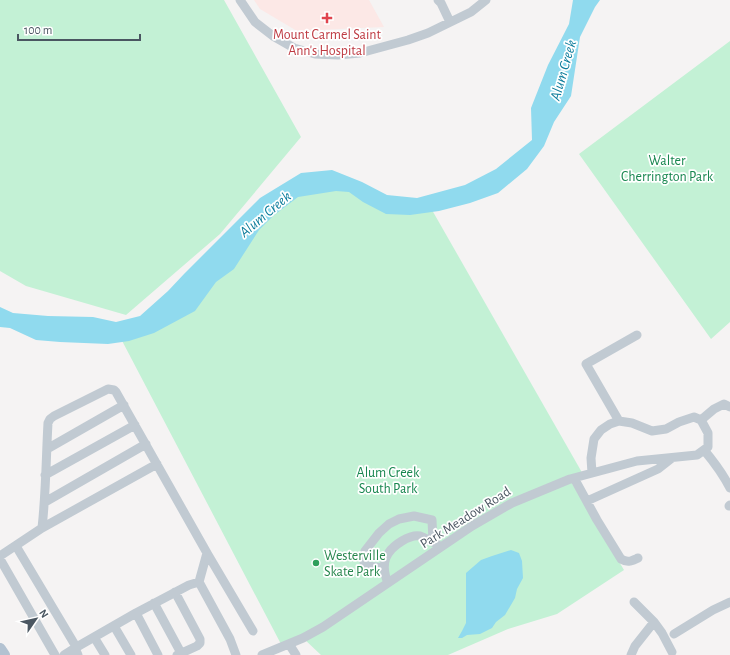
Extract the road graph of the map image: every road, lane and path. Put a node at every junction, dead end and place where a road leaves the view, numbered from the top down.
1 (240, 0) edge
2 (438, 0) edge
3 (486, 0) edge
4 (450, 22) junction
5 (637, 335) dead end
6 (124, 405) junction
7 (730, 407) edge
8 (701, 420) junction
9 (619, 421) junction
10 (135, 424) junction
11 (146, 444) junction
12 (47, 449) junction
13 (701, 452) junction
14 (672, 458) junction
15 (157, 464) junction
16 (592, 474) junction
17 (45, 475) junction
18 (574, 478) junction
19 (730, 488) edge
20 (45, 502) junction
21 (587, 502) junction
22 (42, 528) junction
23 (433, 542) junction
24 (16, 546) junction
25 (442, 547) junction
26 (207, 553) junction
27 (0, 558) edge
28 (638, 558) dead end
29 (384, 568) junction
30 (199, 582) junction
31 (388, 583) junction
32 (175, 592) junction
33 (634, 602) dead end
34 (730, 602) edge
35 (154, 603) junction
36 (136, 613) junction
37 (654, 622) junction
38 (114, 626) junction
39 (253, 630) dead end
40 (674, 634) dead end
41 (94, 637) junction
42 (289, 644) junction
43 (0, 649) edge
44 (76, 652) edge
45 (672, 652) dead end
46 (179, 654) edge
47 (4, 655) edge
48 (55, 655) edge
49 (64, 655) edge
50 (104, 655) edge
51 (131, 655) edge
52 (158, 655) edge
53 (236, 655) edge
54 (262, 655) edge
55 (296, 655) edge
56 (631, 655) edge

1 - 4 street
2 - 4 street
3 - 4 street
5 - 9 street
6 - 10 street
6 - 12 street
6 - 12 street
7 - 8 street
8 - 9 street
8 - 13 street
9 - 16 street
10 - 11 street
10 - 17 street
11 - 15 street
11 - 20 street
12 - 17 street
13 - 14 street, Park Meadow Road
13 - 19 street
14 - 16 street, Park Meadow Road
14 - 21 street
15 - 22 street
15 - 26 street
16 - 18 street, Park Meadow Road
17 - 20 street
18 - 21 street
18 - 25 street, Park Meadow Road
20 - 22 street
21 - 28 street
22 - 24 street
23 - 25 street
23 - 29 street
23 - 29 street
24 - 27 street
24 - 44 street
25 - 31 street, Park Meadow Road
26 - 30 street
26 - 39 street
27 - 48 street
29 - 31 street
30 - 32 street
30 - 53 street
31 - 42 street, Park Meadow Road
32 - 35 street
32 - 46 street
33 - 37 street
34 - 40 street
35 - 36 street
35 - 46 street
36 - 38 street
36 - 52 street
37 - 45 street
37 - 56 street
38 - 41 street
38 - 51 street
41 - 44 street
41 - 50 street
42 - 54 street, Park Meadow Road
42 - 55 street
43 - 47 main road
44 - 49 street

